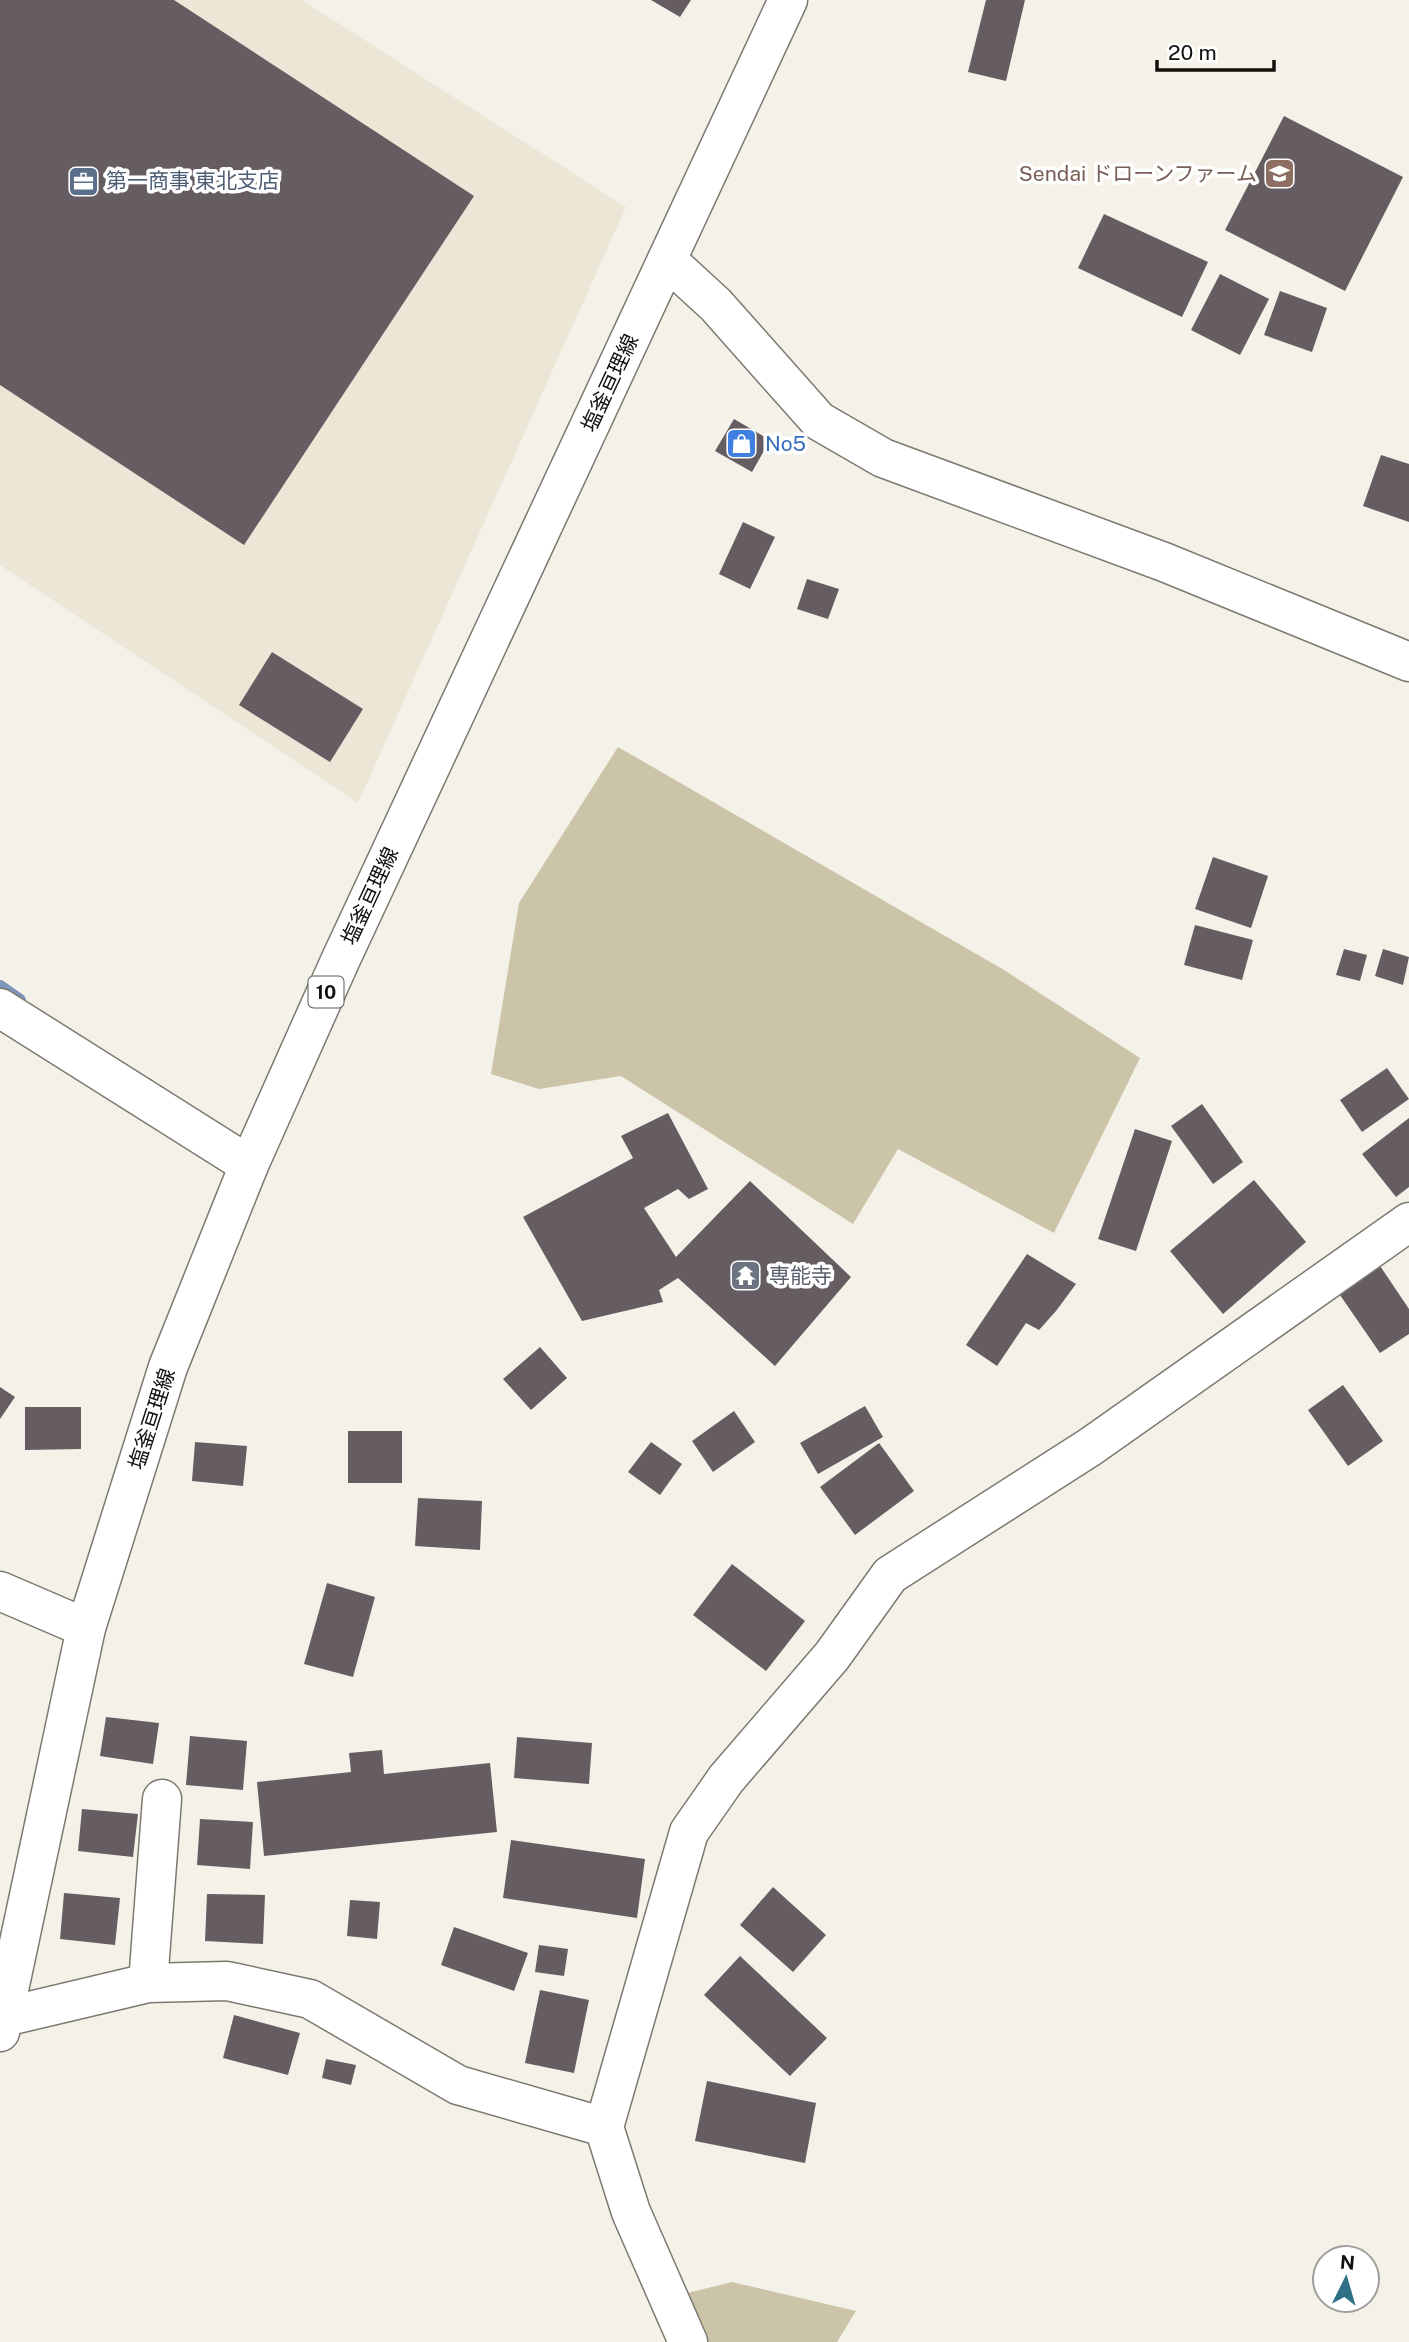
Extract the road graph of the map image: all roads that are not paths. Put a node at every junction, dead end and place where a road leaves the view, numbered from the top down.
1 (788, 0) edge
2 (667, 260) junction
3 (1409, 662) edge
4 (0, 1008) edge
5 (249, 1165) junction
6 (1409, 1222) edge
7 (0, 1591) edge
8 (86, 1628) junction
9 (162, 1799) dead end
10 (148, 1983) junction
11 (1, 2022) edge
12 (604, 2127) junction
13 (688, 2342) edge

1 - 2 street, 塩釜亘理線 / 10
2 - 3 street
2 - 5 street, 塩釜亘理線 / 10
4 - 5 street
5 - 8 street, 塩釜亘理線 / 10
6 - 12 street
7 - 8 street
8 - 11 street, 塩釜亘理線 / 10
9 - 10 street
10 - 11 street
10 - 12 street
12 - 13 street

